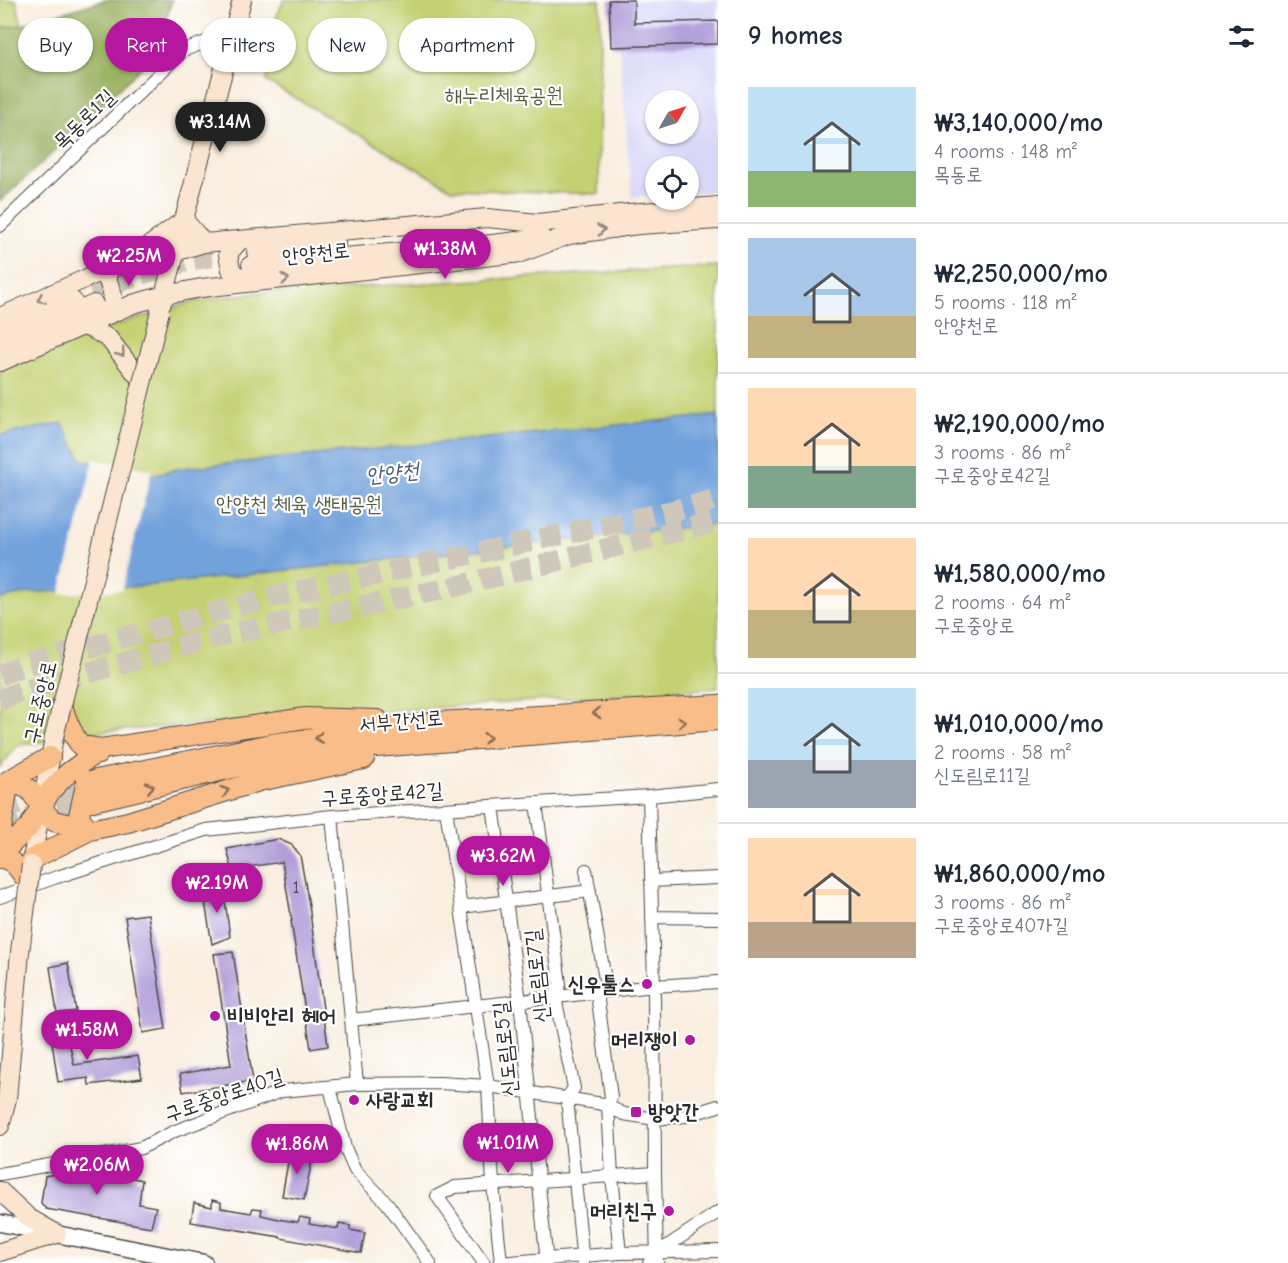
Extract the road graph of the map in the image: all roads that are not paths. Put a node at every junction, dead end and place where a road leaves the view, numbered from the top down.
1 (241, 1) edge
2 (236, 18) edge
3 (200, 44) edge
4 (222, 72) edge
5 (718, 206) edge
6 (184, 220) junction
7 (718, 220) edge
8 (0, 226) edge
9 (569, 235) junction
10 (204, 243) junction
11 (175, 252) junction
12 (246, 253) junction
13 (126, 263) junction
14 (98, 273) junction
15 (246, 283) junction
16 (162, 303) junction
17 (94, 314) junction
18 (0, 317) edge
19 (0, 333) edge
20 (0, 347) edge
21 (0, 362) edge
22 (142, 381) junction
23 (62, 705) junction
24 (718, 705) edge
25 (718, 720) edge
26 (439, 722) junction
27 (445, 742) junction
28 (101, 749) junction
29 (50, 757) junction
30 (96, 780) tunnel mouth
31 (1, 784) edge
32 (718, 789) edge
33 (649, 796) junction
34 (93, 801) tunnel mouth
35 (536, 803) junction
36 (42, 806) junction
37 (493, 806) junction
38 (446, 809) junction
39 (332, 816) junction
40 (90, 830) junction
41 (0, 836) edge
42 (0, 853) edge
43 (0, 858) edge
44 (31, 869) junction
45 (586, 870) dead end
46 (718, 878) edge
47 (651, 881) junction
48 (590, 891) junction
49 (0, 897) edge
50 (549, 897) junction
51 (506, 902) junction
52 (461, 908) junction
53 (652, 917) junction
54 (718, 918) edge
55 (718, 982) edge
56 (654, 986) junction
57 (602, 992) junction
58 (555, 997) junction
59 (520, 1001) junction
60 (476, 1006) junction
61 (351, 1020) junction
62 (357, 1084) junction
63 (488, 1086) junction
64 (330, 1087) junction
65 (530, 1092) junction
66 (567, 1098) junction
67 (608, 1106) junction
68 (718, 1106) edge
69 (655, 1119) junction
70 (0, 1126) edge
71 (655, 1173) junction
72 (0, 1174) edge
73 (612, 1176) junction
74 (574, 1179) junction
75 (539, 1181) junction
76 (493, 1185) junction
77 (0, 1191) edge
78 (718, 1212) edge
79 (0, 1223) edge
80 (57, 1234) junction
81 (718, 1251) edge
82 (0, 1252) edge
83 (620, 1253) junction
84 (657, 1258) edge
85 (582, 1260) edge
86 (547, 1261) edge
87 (204, 1263) edge
88 (430, 1263) edge
89 (484, 1263) edge
90 (500, 1263) edge
91 (649, 1263) edge

1 - 2 main road, 구로중앙로
3 - 8 street, 목동로1길
4 - 6 main road, 구로중앙로
5 - 12 main road, 안양천로
6 - 10 main road
6 - 11 main road, 구로중앙로
6 - 13 main road
9 -> 7 main road, 안양천로
9 - 12 main road
15 -> 9 main road, 안양천로
10 - 11 main road, 안양천로
10 - 12 main road, 안양천로
11 - 13 main road, 안양천로
11 - 16 main road, 구로중앙로
12 - 15 main road
13 - 14 main road, 안양천로
14 - 17 main road
14 -> 18 main road, 안양천로
15 - 16 main road, 안양천로
16 - 17 main road, 안양천로
16 - 22 main road, 구로중앙로, bridge
17 - 19 main road
17 - 20 main road
17 - 21 main road, 안양천로
17 -> 22 main road
22 - 23 main road, 구로중앙로, bridge
23 - 28 main road
23 - 29 main road, 구로중앙로, bridge
24 -> 26 main road, 서부간선로
27 -> 25 main road, 서부간선로
26 - 28 main road
26 -> 30 main road, 서부간선로
34 -> 27 main road, 서부간선로
40 -> 27 main road
28 - 36 main road
28 - 40 main road
29 - 31 main road
29 - 36 main road, 구로중앙로
31 - 36 main road
31 - 41 main road
32 - 33 street, 구로중앙로42길
33 - 35 street, 구로중앙로42길
33 - 47 street
35 - 37 street, 구로중앙로42길
35 - 50 street, 신도림로7길
36 - 40 main road
36 - 42 main road
36 - 44 main road, 구로중앙로
37 - 38 street, 구로중앙로42길
37 - 51 street, 신도림로5길
38 - 39 street, 구로중앙로42길
38 - 52 street
39 - 49 street, 구로중앙로42길
39 - 61 street
40 - 44 main road
43 - 44 main road
44 - 70 main road, 구로중앙로, bridge
45 - 48 street
46 - 47 street
47 - 53 street
48 - 50 street, 신도림로7길
48 - 57 street
50 - 51 street
50 - 58 street, 신도림로7길
51 - 52 street
51 - 59 street, 신도림로5길
52 - 60 street
53 - 54 street
53 - 56 street
55 - 56 street
56 - 57 street
56 - 69 street
57 - 58 street
57 - 67 street
58 - 59 street
58 - 66 street, 신도림로7길
59 - 60 street
59 - 65 street, 신도림로5길
60 - 61 street
60 - 63 street
61 - 62 street
62 - 63 street, 구로중앙로40길
62 - 64 street, 구로중앙로40길
63 - 65 street, 구로중앙로40길
63 - 76 street
64 - 72 street, 구로중앙로40길
64 - 88 street
65 - 66 street, 구로중앙로40길
65 - 75 street, 신도림로5길
66 - 67 street, 구로중앙로40길
66 - 74 street, 신도림로7길
67 - 69 street, 구로중앙로40길
67 - 73 street
68 - 69 street, 구로중앙로40길
69 - 71 street
71 - 73 street
71 - 84 street
73 - 74 street
73 - 83 street
74 - 75 street
74 - 85 street, 신도림로7길
75 - 76 street
75 - 86 street, 신도림로5길
76 - 89 street
76 - 90 street
77 - 80 main road
78 - 84 street
79 - 80 street
80 - 82 main road
80 - 87 street
81 - 84 street
83 - 84 street
83 - 85 street
84 - 91 street
85 - 86 street
86 - 90 street

